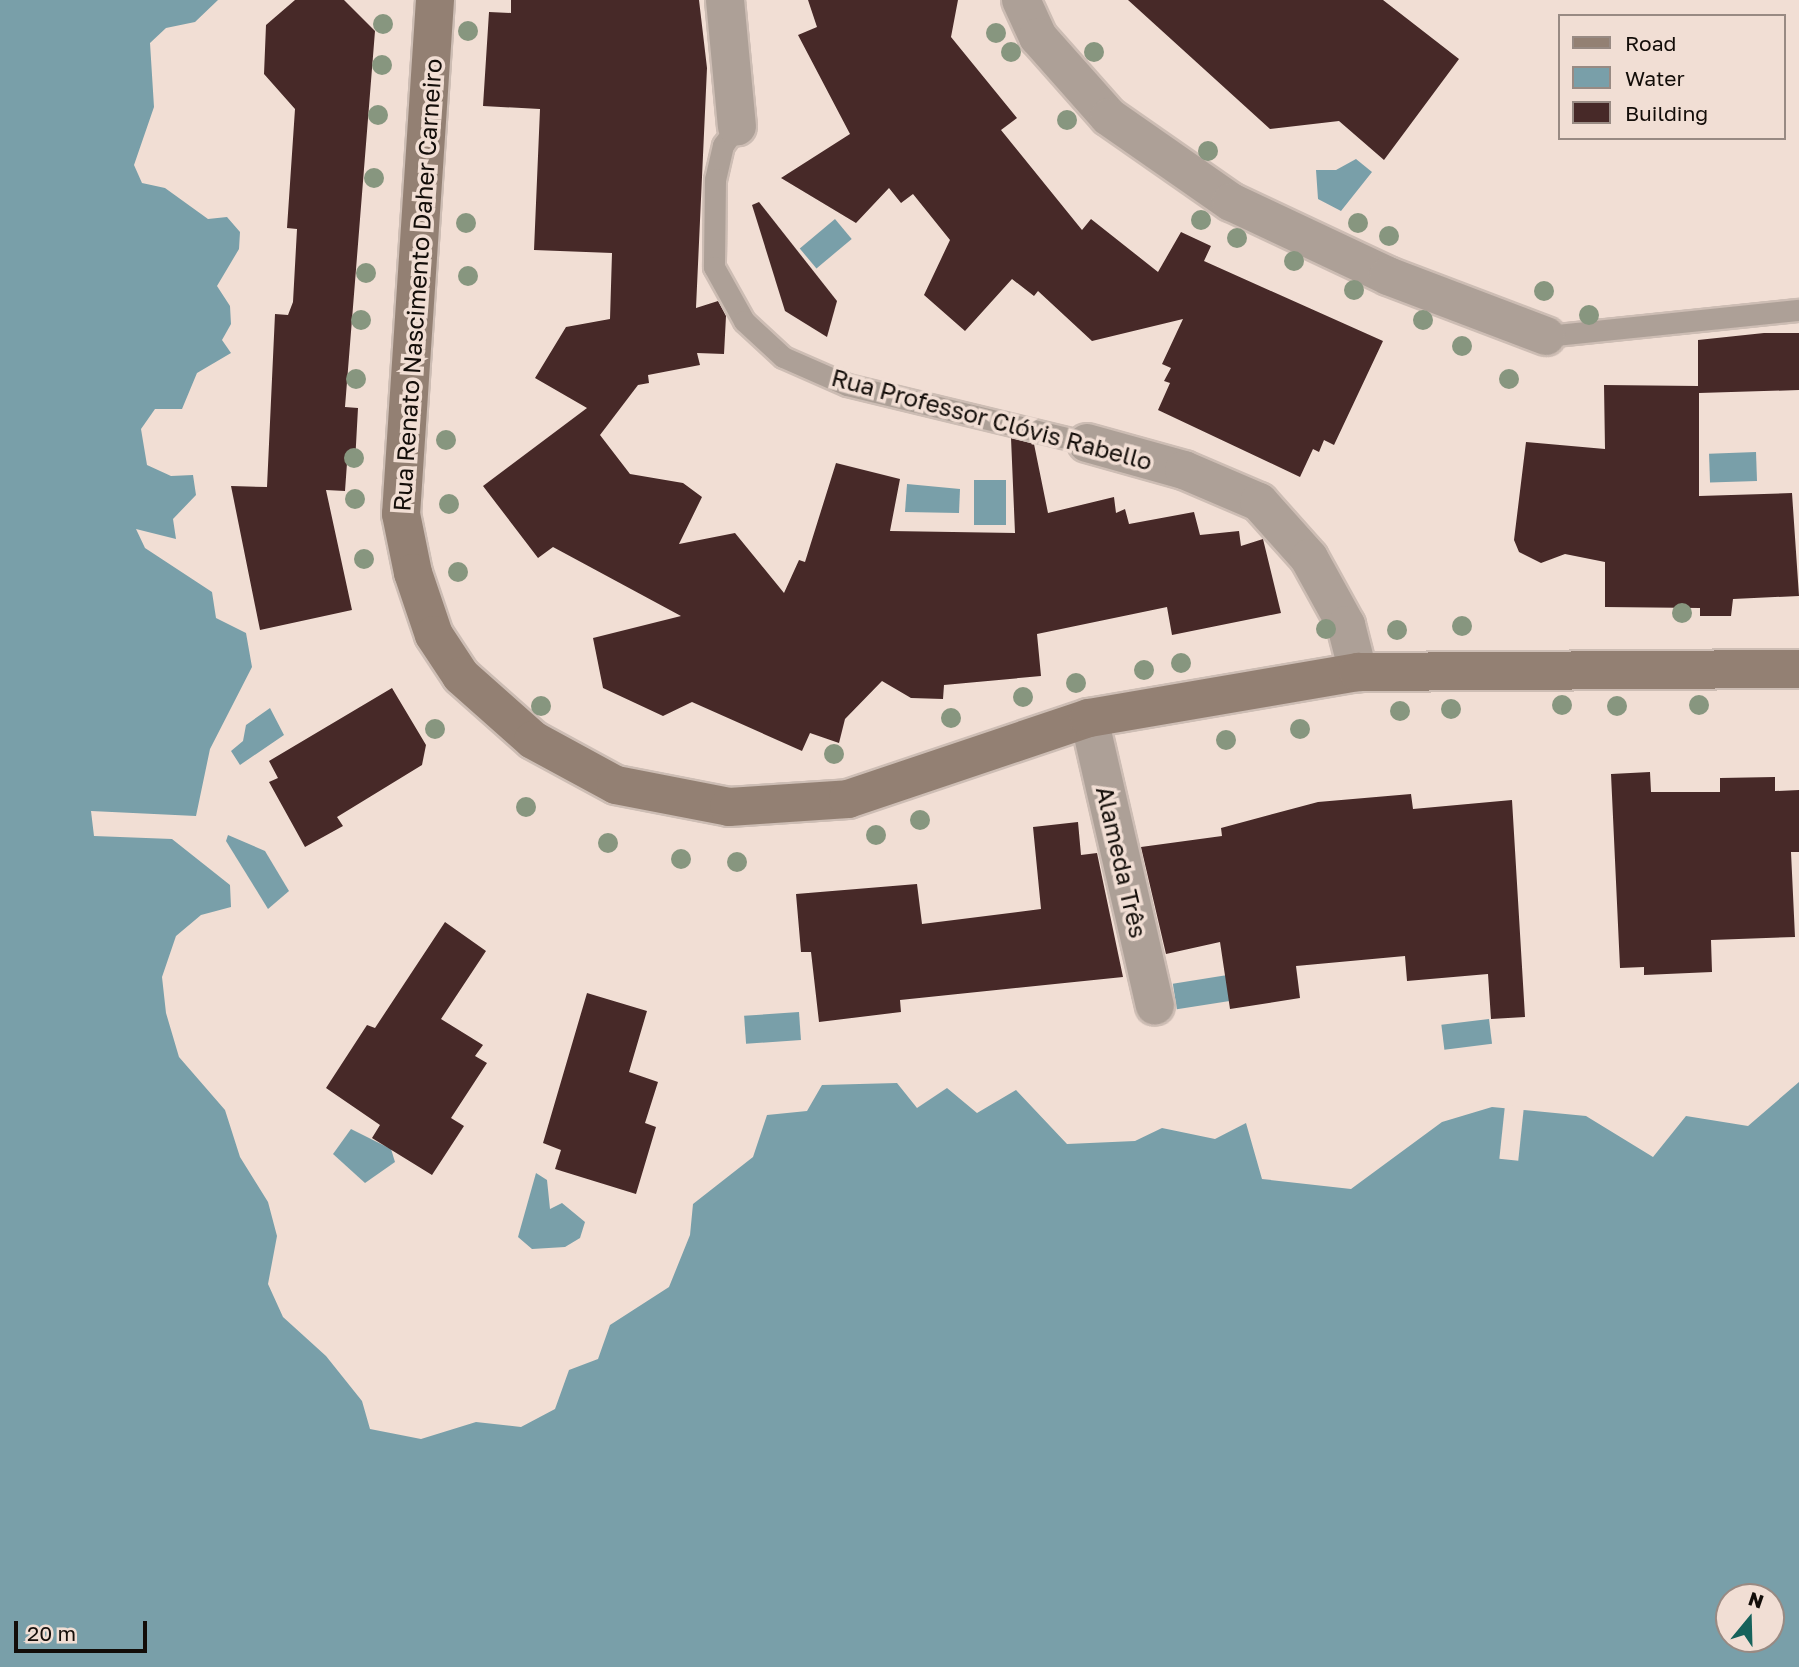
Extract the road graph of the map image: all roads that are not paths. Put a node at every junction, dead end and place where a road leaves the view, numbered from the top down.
1 (435, 0) edge
2 (725, 0) edge
3 (1021, 0) edge
4 (737, 127) joint
5 (1799, 310) edge
6 (1546, 336) joint
7 (1087, 443) joint
8 (1799, 668) edge
9 (1357, 672) junction
10 (1090, 718) junction
11 (1155, 1006) dead end

1 - 10 street, Rua Renato Nascimento Daher Carneiro
2 - 4 street, Rua Professor Clóvis Rabello
3 - 6 street
4 - 7 lane, Rua Professor Clóvis Rabello
5 - 6 lane
7 - 9 street, Rua Professor Clóvis Rabello
8 - 9 street, Rua Renato Nascimento Daher Carneiro
9 - 10 street, Rua Renato Nascimento Daher Carneiro
10 - 11 street, Alameda Três

